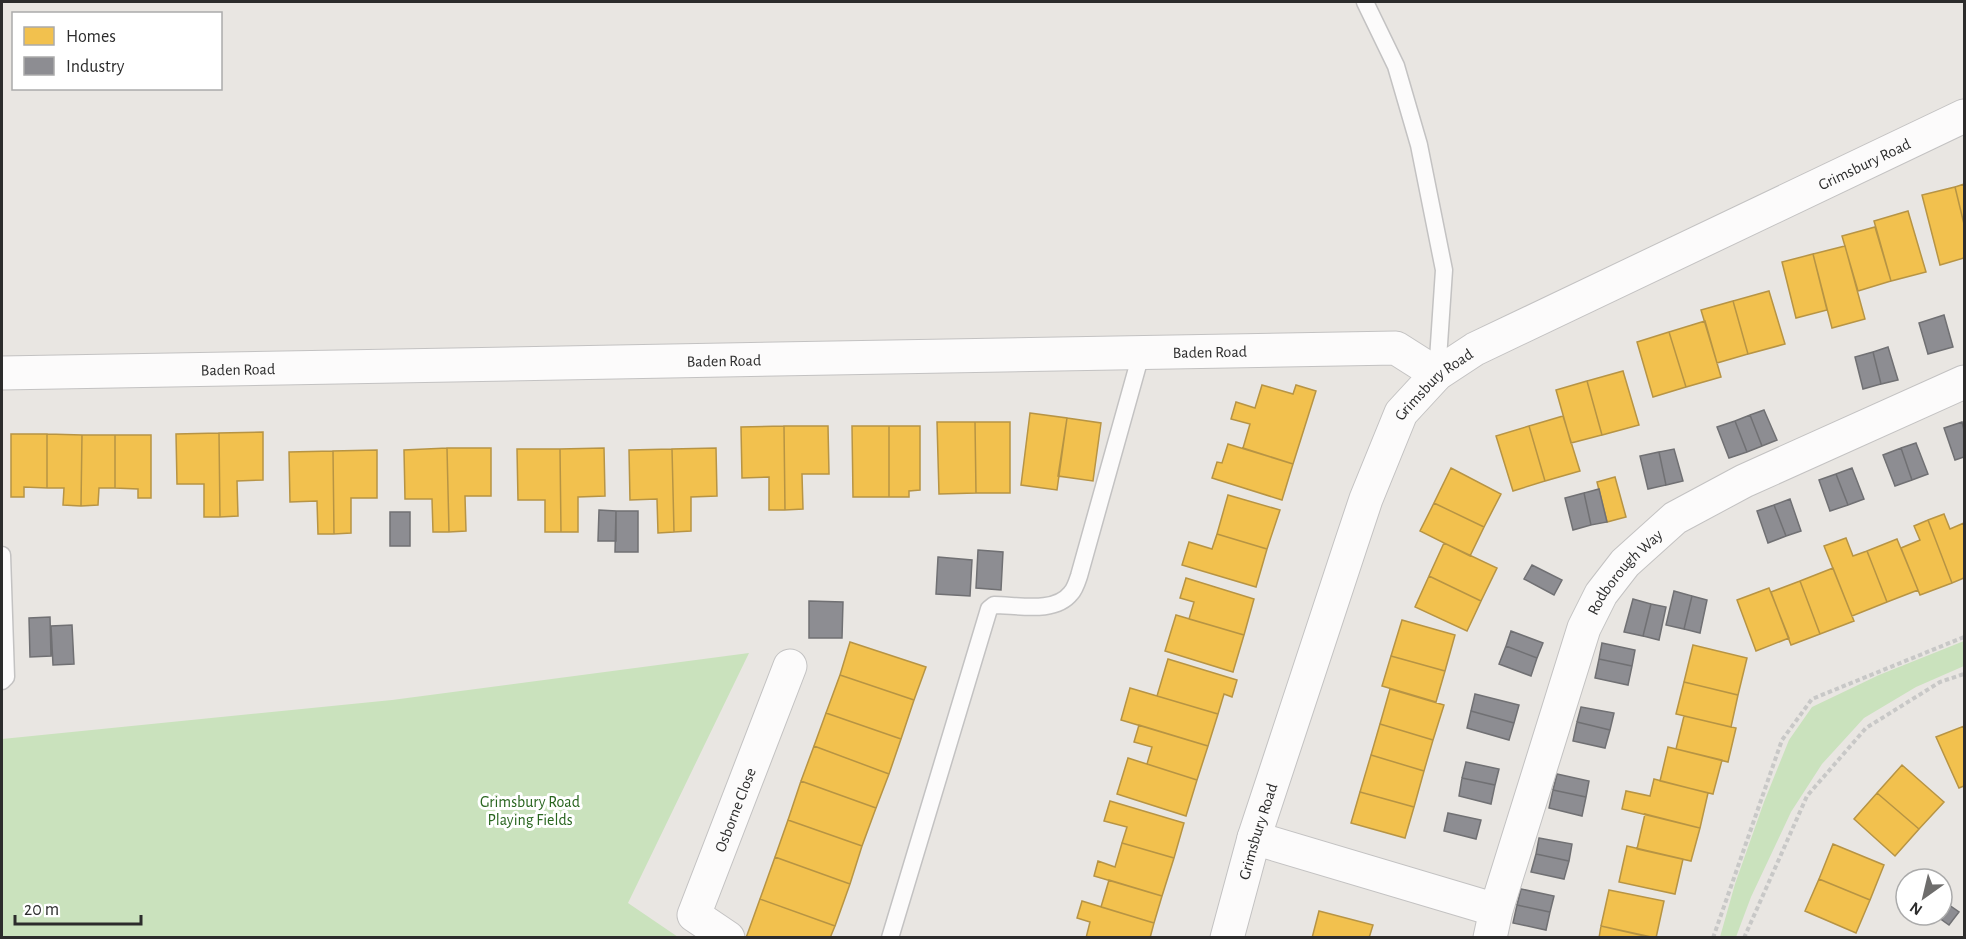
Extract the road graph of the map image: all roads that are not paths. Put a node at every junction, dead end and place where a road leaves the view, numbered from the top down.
1 (1365, 2) edge
2 (1965, 116) edge
3 (1141, 354) junction
4 (2, 373) edge
5 (1437, 374) junction
6 (1965, 382) edge
7 (2, 555) edge
8 (790, 666) dead end
9 (2, 681) edge
10 (1254, 838) junction
11 (1493, 924) edge
12 (728, 938) edge
13 (890, 938) edge
14 (1227, 938) edge

1 - 5 lane
2 - 5 street, Grimsbury Road
3 - 4 street, Baden Road
3 - 5 street, Baden Road
3 - 13 lane
5 - 10 street, Grimsbury Road
6 - 11 street, Rodborough Way
7 - 9 lane
8 - 12 street, Osborne Close
10 - 11 street
10 - 14 street, Grimsbury Road

